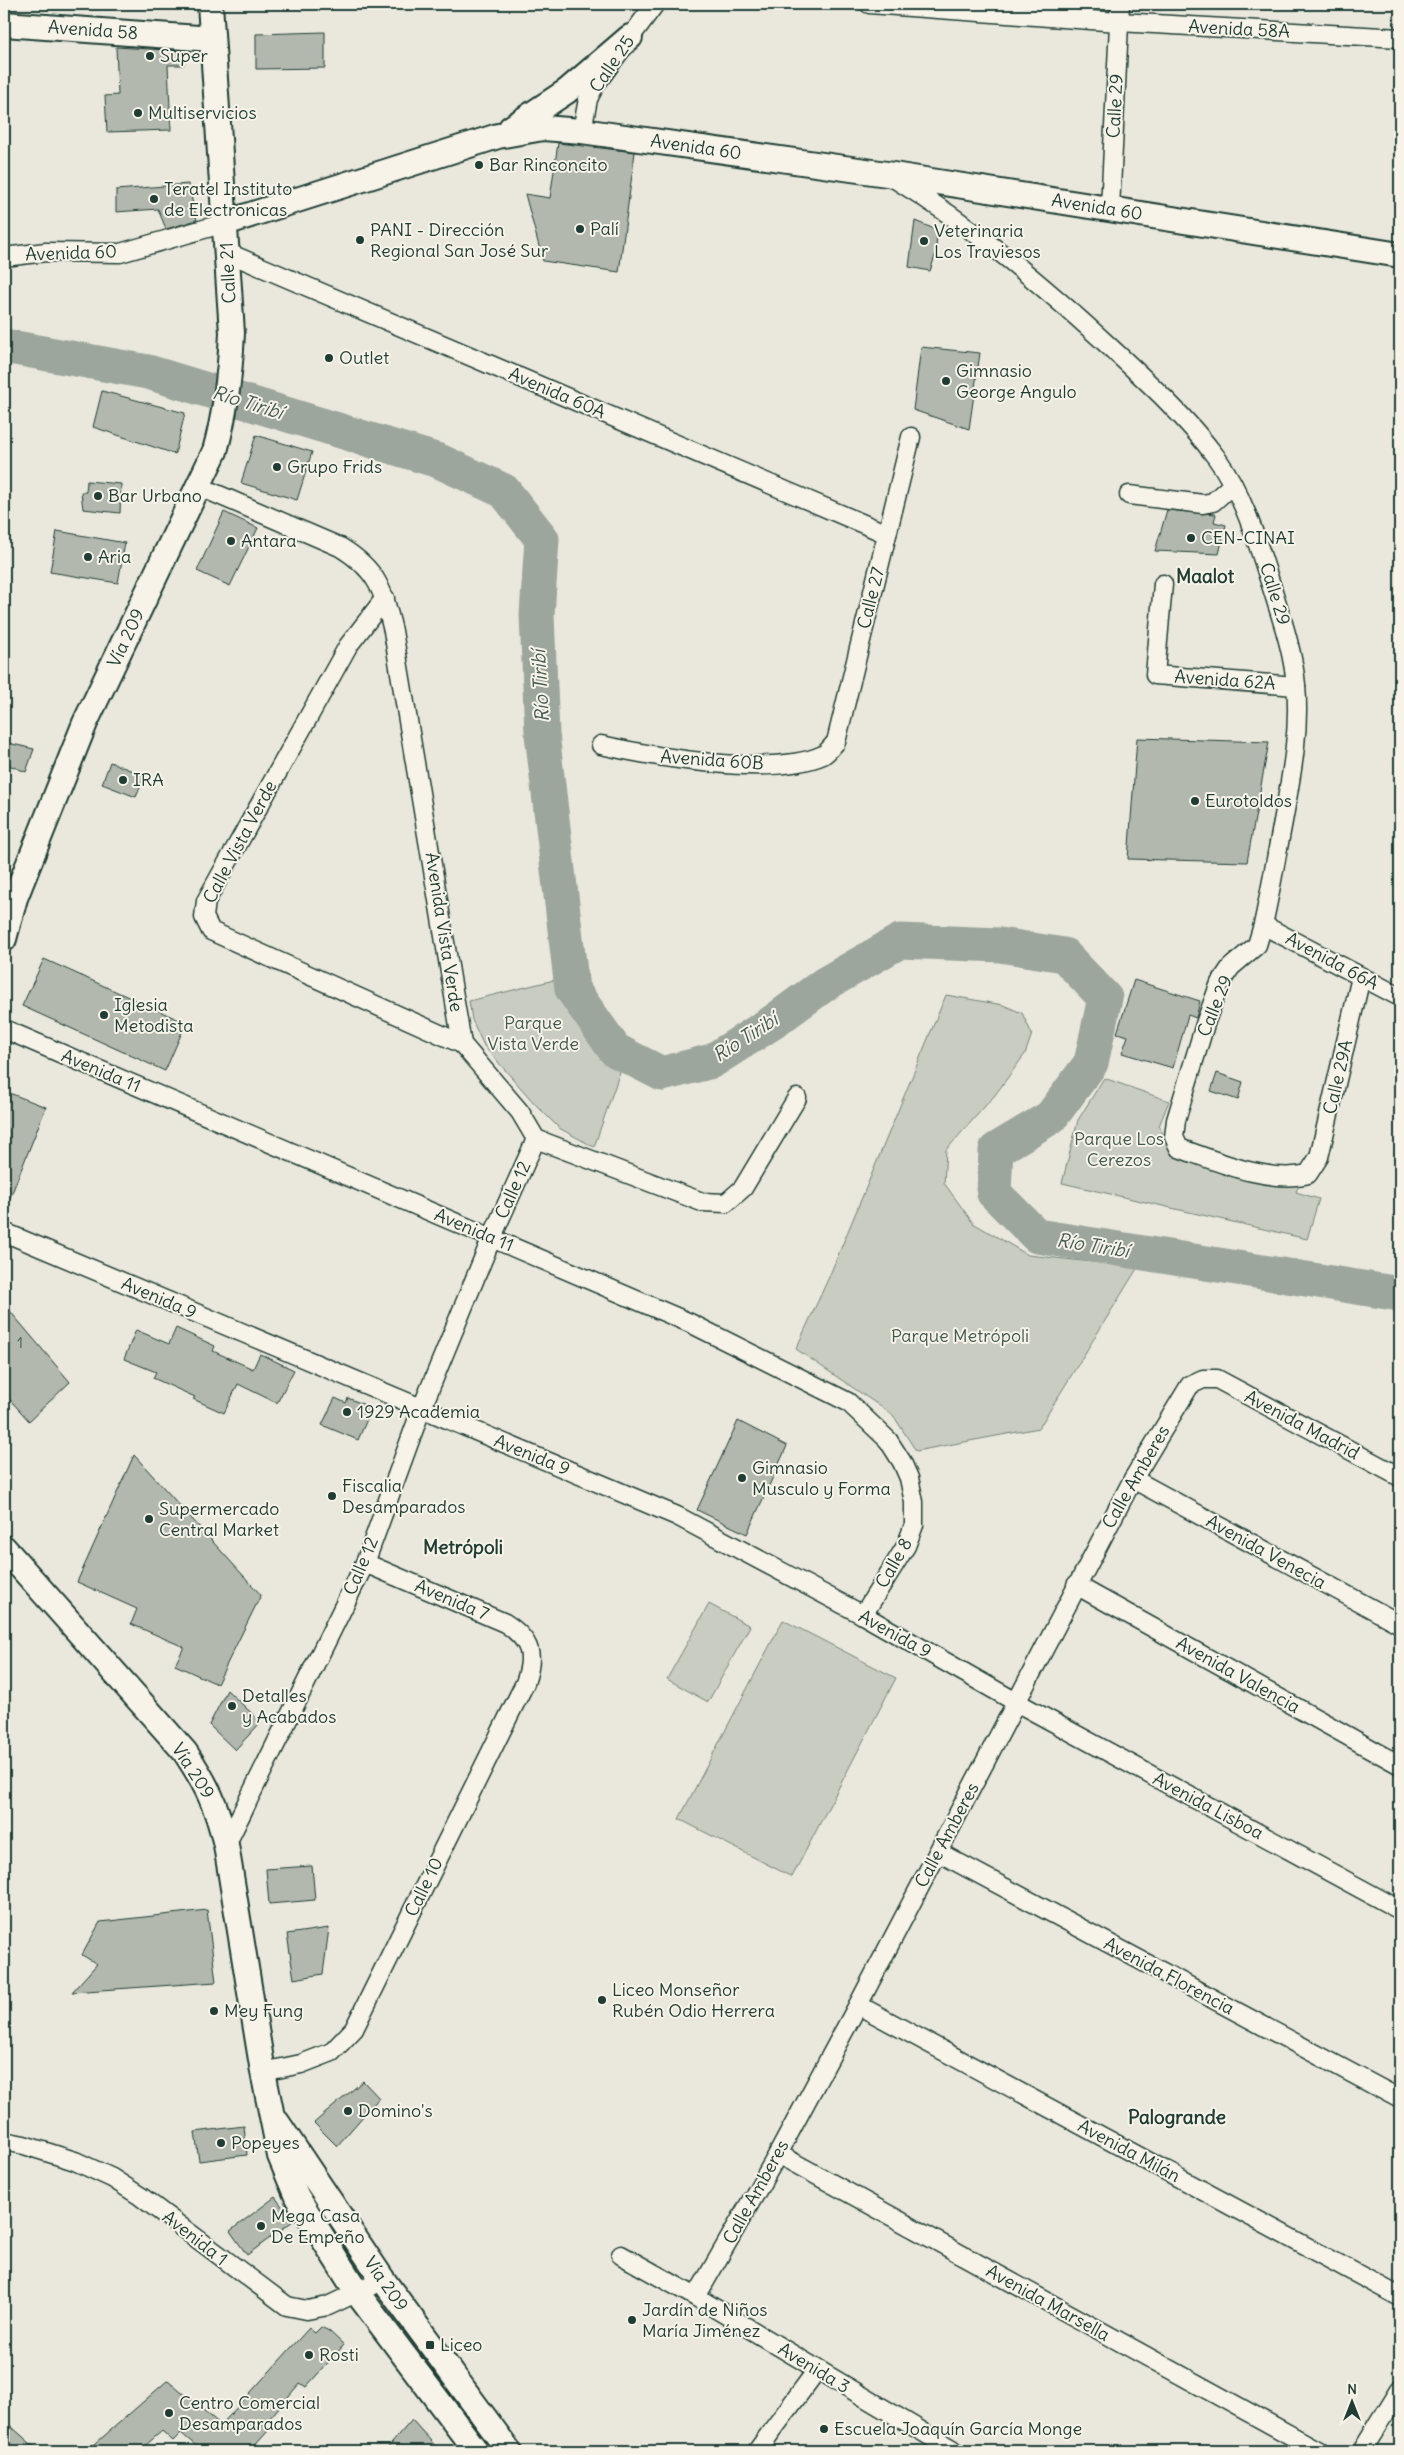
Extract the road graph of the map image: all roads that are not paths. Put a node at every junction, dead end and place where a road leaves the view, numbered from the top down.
1 (210, 4) edge
2 (654, 4) edge
3 (869, 4) edge
4 (1120, 4) edge
5 (1119, 22) junction
6 (4, 24) edge
7 (630, 37) junction
8 (1400, 38) edge
9 (212, 39) junction
10 (582, 131) junction
11 (498, 136) junction
12 (888, 174) junction
13 (1110, 209) junction
14 (225, 223) junction
15 (226, 252) junction
16 (1400, 255) edge
17 (4, 256) edge
18 (232, 333) joint
19 (911, 438) dead end
20 (1232, 485) junction
21 (198, 486) junction
22 (1129, 495) dead end
23 (887, 534) junction
24 (1163, 584) dead end
25 (385, 598) junction
26 (1296, 686) junction
27 (601, 746) dead end
28 (824, 754) joint
29 (10, 896) edge
30 (1264, 925) junction
31 (4, 939) edge
32 (1361, 977) junction
33 (1400, 997) edge
34 (4, 1029) edge
35 (462, 1044) junction
36 (797, 1098) dead end
37 (536, 1139) junction
38 (1308, 1174) joint
39 (4, 1232) edge
40 (492, 1238) junction
41 (1203, 1379) joint
42 (421, 1410) junction
43 (1400, 1477) edge
44 (909, 1478) joint
45 (1133, 1479) junction
46 (4, 1548) edge
47 (365, 1563) junction
48 (1076, 1585) junction
49 (863, 1615) junction
50 (1400, 1624) edge
51 (530, 1650) joint
52 (1016, 1702) junction
53 (1400, 1765) edge
54 (226, 1845) junction
55 (938, 1852) junction
56 (1400, 1910) edge
57 (858, 2004) junction
58 (263, 2072) junction
59 (1400, 2099) edge
60 (271, 2112) junction
61 (4, 2141) edge
62 (778, 2154) junction
63 (621, 2255) dead end
64 (383, 2280) junction
65 (358, 2294) junction
66 (696, 2297) junction
67 (1400, 2297) edge
68 (817, 2370) junction
69 (1400, 2389) edge
70 (476, 2451) edge
71 (509, 2451) edge
72 (757, 2451) edge
73 (955, 2451) edge
74 (1319, 2451) edge
75 (1362, 2451) edge

1 - 9 main road, Calle 21
2 - 7 street, Calle 25
3 - 5 street, Avenida 58A
4 - 5 street, Calle 29
5 - 8 street, Avenida 58A
5 - 13 street, Calle 29
6 - 9 main road, Avenida 58
7 - 10 street, Calle 25
7 - 11 main road
9 - 14 main road, Calle 21
10 - 11 main road, Avenida 60
10 - 12 main road, Avenida 60
11 - 14 main road, Avenida 60
12 - 13 main road, Avenida 60
12 - 20 street, Calle 29
13 - 16 main road, Avenida 60
14 - 15 main road, Calle 21
14 - 17 street, Avenida 60
15 - 18 main road, Calle 21
15 - 23 street, Avenida 60A
18 - 21 main road, Vía 209
19 - 23 street, Calle 27
20 - 22 street
20 - 26 street, Calle 29
21 - 25 street, Avenida Vista Verde
21 - 29 main road, Vía 209
23 - 28 street, Calle 27
24 - 26 street, Avenida 62A
25 - 35 street, Avenida Vista Verde
25 - 35 street, Calle Vista Verde
26 - 30 street, Calle 29
27 - 28 street, Avenida 60B
29 - 31 main road, Vía 209
30 - 32 street, Avenida 66A
30 - 38 street, Calle 29
32 - 33 street, Avenida 66A
32 - 38 street, Calle 29A
34 - 40 street, Avenida 11
35 - 37 street
36 - 37 street
37 - 40 street, Calle 12
39 - 42 street, Avenida 9
40 - 42 street, Calle 12
40 - 44 street, Avenida 11
41 - 43 street, Avenida Madrid
41 - 45 street, Calle Amberes
42 - 47 street, Calle 12
42 - 49 street, Avenida 9
44 - 49 street, Calle 8
45 - 48 street, Calle Amberes
45 - 50 street, Avenida Venecia
46 - 54 main road, Vía 209
47 - 51 street, Avenida 7
47 - 54 street, Calle 12
48 - 52 street, Calle Amberes
48 - 53 street, Avenida Valencia
49 - 52 street, Avenida 9
51 - 58 street, Calle 10
52 - 55 street, Calle Amberes
52 - 56 street, Avenida Lisboa
54 - 58 main road, Vía 209
55 - 57 street, Calle Amberes
55 - 59 street, Avenida Florencia
57 - 62 street, Calle Amberes
57 - 67 street, Avenida Milán
58 - 60 main road, Vía 209
60 - 64 main road, Vía 209
60 - 65 main road, Vía 209
61 - 65 street, Avenida 1
62 - 66 street, Calle Amberes
62 - 74 street, Avenida Marsella
63 - 66 street, Avenida 3
64 - 65 street, Avenida 1
64 - 71 main road, Vía 209
65 - 70 main road, Vía 209
66 - 68 street, Avenida 3
68 - 72 street
68 - 73 street, Avenida 3
69 - 75 street

